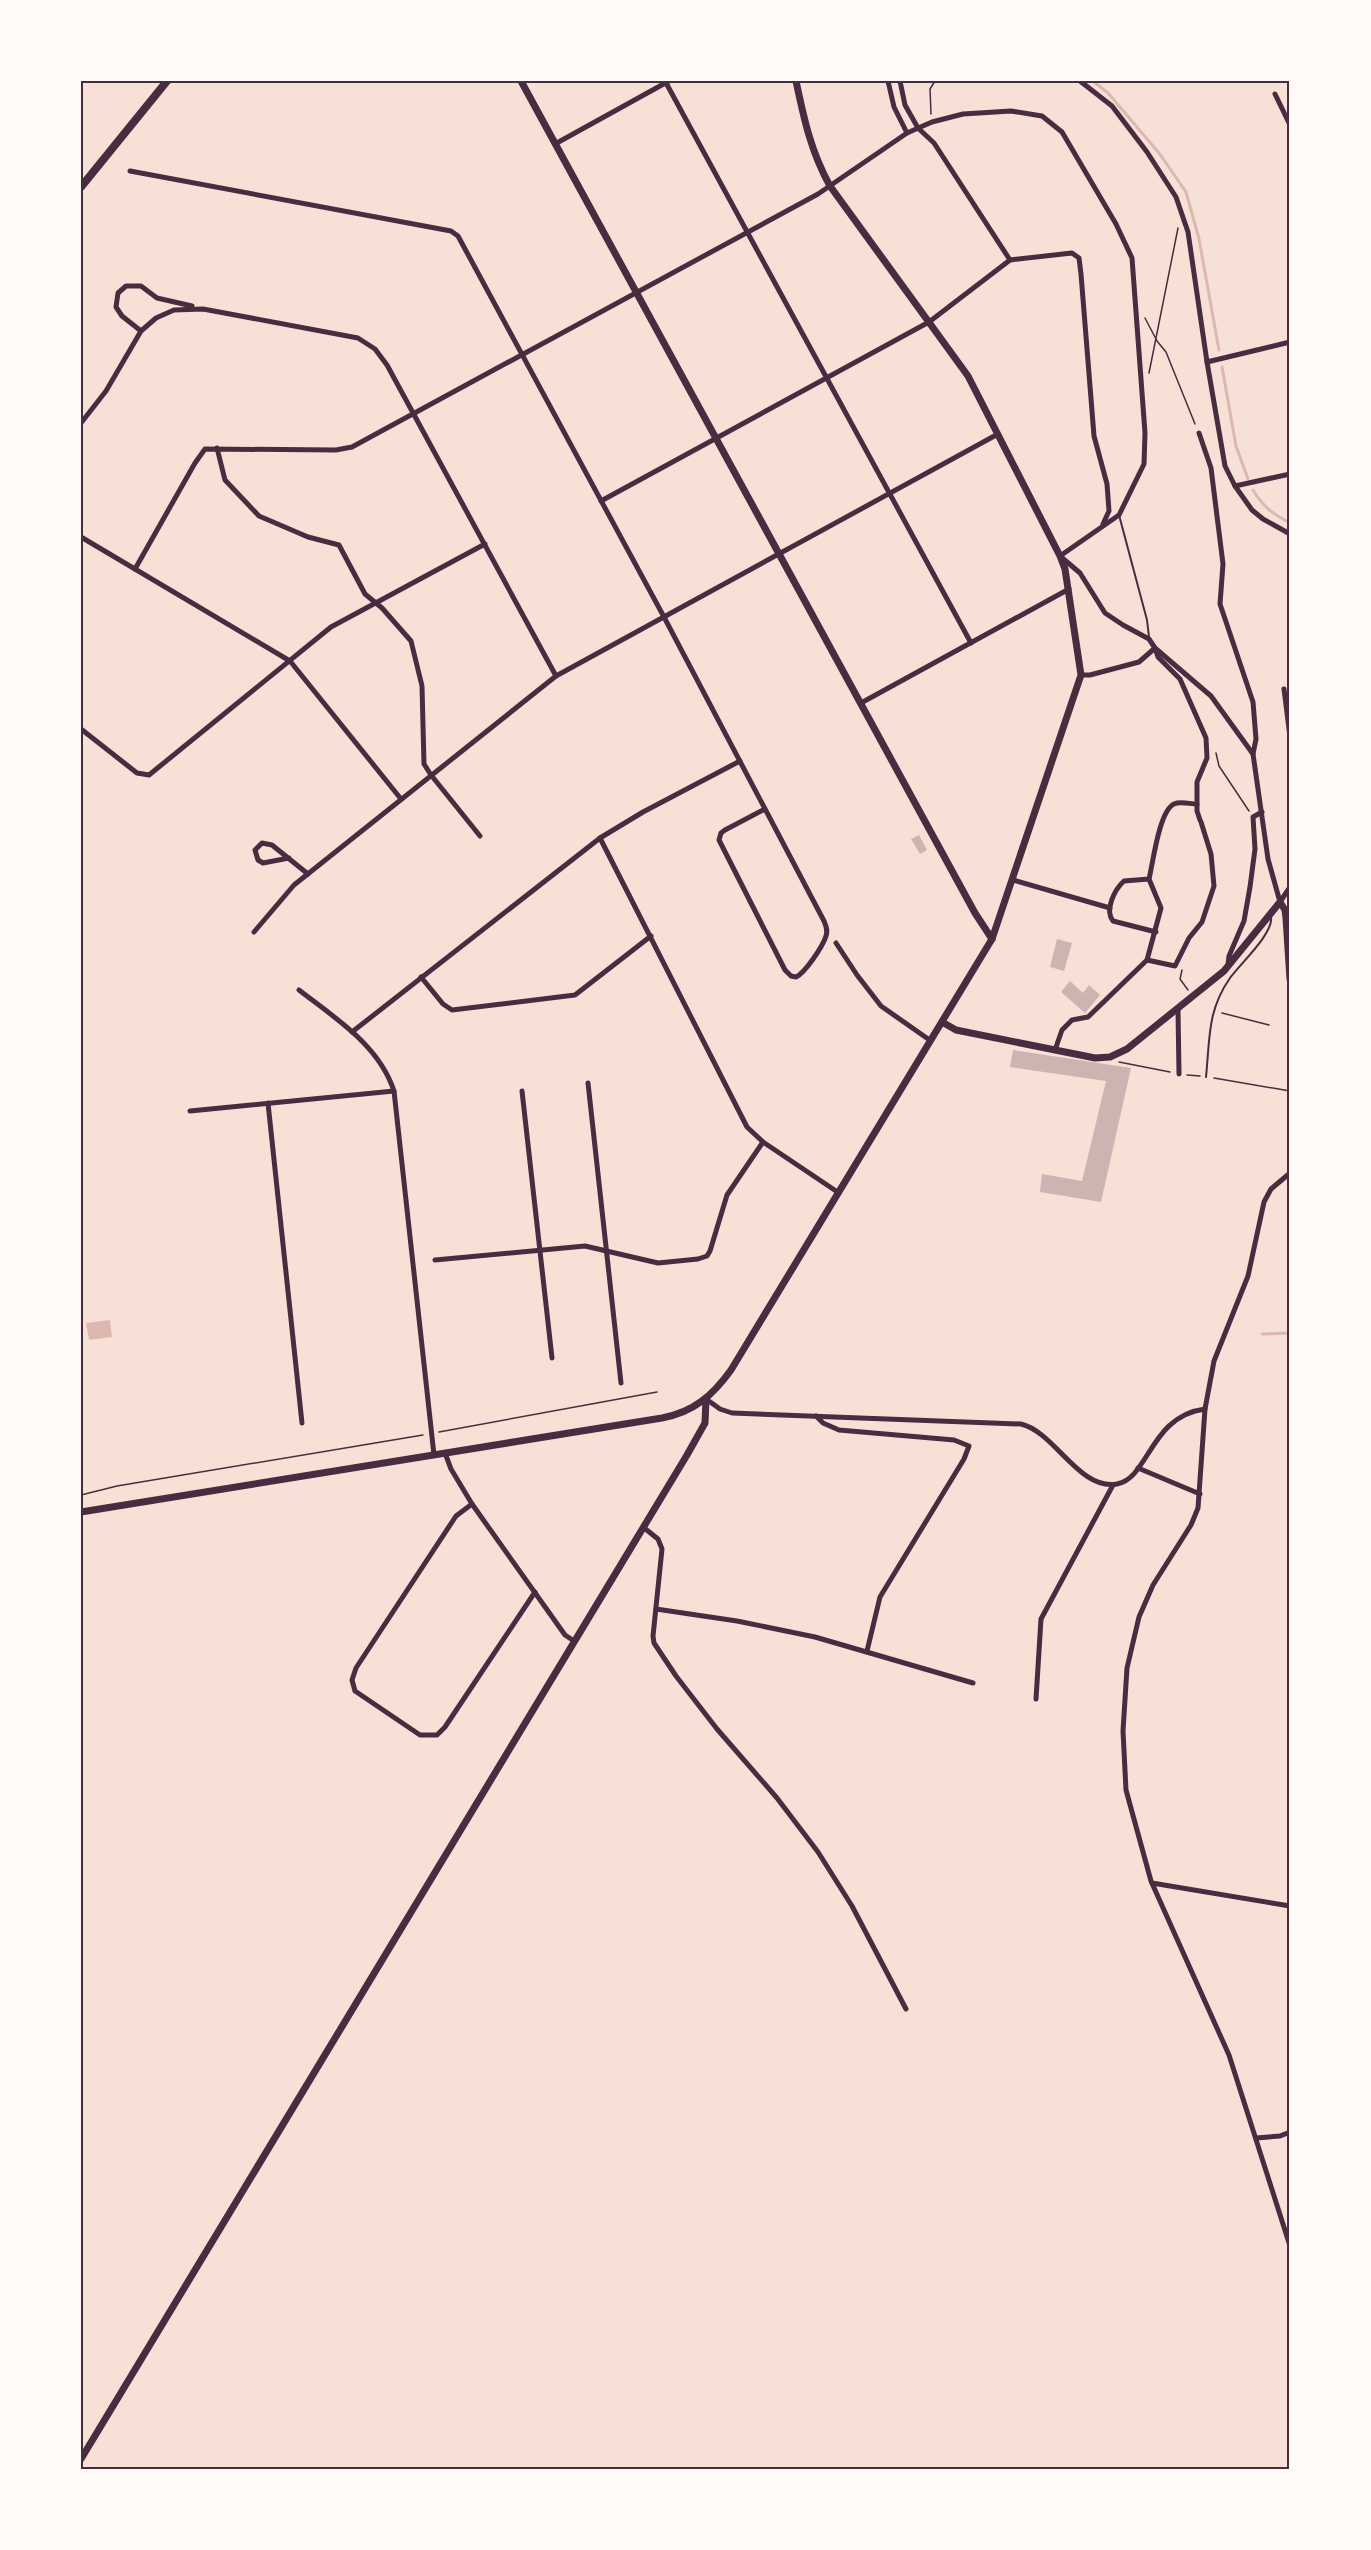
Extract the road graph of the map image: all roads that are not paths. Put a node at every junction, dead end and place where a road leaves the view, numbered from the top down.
1 (167, 81) edge
2 (521, 81) edge
3 (796, 81) edge
4 (888, 81) edge
5 (900, 81) edge
6 (1080, 81) edge
7 (666, 82) edge
8 (1275, 94) dead end
9 (1290, 126) edge
10 (918, 128) junction
11 (907, 133) junction
12 (555, 144) junction
13 (130, 171) dead end
14 (830, 186) junction
15 (81, 187) edge
16 (747, 233) junction
17 (1010, 260) junction
18 (637, 293) junction
19 (203, 309) junction
20 (929, 322) junction
21 (141, 331) junction
22 (1290, 342) edge
23 (522, 355) junction
24 (1207, 362) junction
25 (826, 378) junction
26 (414, 414) junction
27 (81, 423) edge
28 (1199, 433) road end
29 (998, 434) junction
30 (716, 438) junction
31 (217, 448) junction
32 (1226, 466) junction
33 (1211, 468) junction
34 (1290, 474) edge
35 (1235, 486) junction
36 (889, 493) junction
37 (601, 501) junction
38 (1119, 515) junction
39 (1103, 524) junction
40 (1290, 534) edge
41 (81, 537) edge
42 (485, 544) junction
43 (779, 554) junction
44 (1060, 556) junction
45 (135, 569) junction
46 (1069, 590) junction
47 (376, 603) junction
48 (664, 617) junction
49 (1149, 639) junction
50 (971, 644) junction
51 (1155, 648) junction
52 (290, 661) junction
53 (1081, 675) junction
54 (556, 676) junction
55 (1284, 689) dead end
56 (861, 704) junction
57 (81, 729) edge
58 (1290, 737) edge
59 (1253, 754) junction
60 (740, 761) junction
61 (431, 775) junction
62 (401, 799) junction
63 (1197, 804) junction
64 (765, 809) junction
65 (1262, 812) junction
66 (480, 836) dead end
67 (600, 838) junction
68 (289, 858) junction
69 (308, 874) junction
70 (1149, 879) junction
71 (1013, 880) junction
72 (1290, 887) edge
73 (1280, 902) junction
74 (1110, 908) junction
75 (1270, 914) junction
76 (254, 932) dead end
77 (1156, 932) junction
78 (651, 936) junction
79 (992, 939) junction
80 (836, 943) dead end
81 (1147, 960) junction
82 (1228, 967) junction
83 (421, 977) junction
84 (1290, 979) edge
85 (299, 990) dead end
86 (1178, 1009) junction
87 (942, 1022) junction
88 (352, 1032) junction
89 (931, 1041) junction
90 (1056, 1050) junction
91 (1179, 1074) road end
92 (1206, 1077) road end
93 (588, 1083) dead end
94 (394, 1091) junction
95 (522, 1091) dead end
96 (268, 1103) junction
97 (190, 1111) dead end
98 (763, 1142) junction
99 (1290, 1173) edge
100 (839, 1193) junction
101 (540, 1250) junction
102 (607, 1250) junction
103 (435, 1260) dead end
104 (552, 1358) dead end
105 (621, 1383) dead end
106 (706, 1399) junction
107 (1205, 1409) junction
108 (816, 1416) junction
109 (302, 1423) dead end
110 (445, 1453) junction
111 (434, 1455) junction
112 (1138, 1468) junction
113 (1113, 1485) junction
114 (1200, 1494) junction
115 (472, 1504) junction
116 (81, 1512) edge
117 (643, 1527) junction
118 (535, 1592) junction
119 (656, 1609) junction
120 (574, 1641) junction
121 (867, 1651) junction
122 (973, 1683) dead end
123 (1036, 1699) dead end
124 (1152, 1883) junction
125 (1290, 1906) edge
126 (906, 2009) dead end
127 (1290, 2132) edge
128 (1257, 2138) junction
129 (1290, 2246) edge
130 (81, 2459) edge

1 - 15 main road
2 - 12 street
3 - 14 street
4 - 11 street
5 - 10 street
6 - 24 street
7 - 12 street
7 - 16 street
8 - 9 street
10 - 11 street
10 - 17 street
10 - 38 street
11 - 14 street
12 - 18 street
13 - 23 street
14 - 16 street
14 - 20 street
16 - 18 street
16 - 25 street
17 - 20 street
17 - 39 street
18 - 23 street
18 - 30 street
19 - 21 street
19 - 21 street
19 - 26 street
20 - 25 street
20 - 29 street
21 - 27 street
22 - 24 street
23 - 26 street
23 - 37 street
24 - 32 street
25 - 30 street
25 - 36 street
26 - 31 street
26 - 42 street
28 - 33 street
29 - 36 street
29 - 44 street
30 - 37 street
30 - 43 street
31 - 45 street
31 - 47 street
32 - 33 street
32 - 35 street
33 - 59 street
34 - 35 street
35 - 40 street
36 - 43 street
36 - 50 street
37 - 48 street
38 - 39 street
38 - 49 lane
39 - 44 street
41 - 45 street
42 - 47 street
42 - 54 street
43 - 48 street
43 - 56 street
44 - 46 street
44 - 49 street
45 - 52 street
46 - 50 street
46 - 53 street
47 - 52 street
47 - 61 street
48 - 54 street
48 - 60 street
49 - 51 street
50 - 56 street
51 - 53 street
51 - 59 street
51 - 63 street
52 - 57 street
52 - 62 street
53 - 71 street
54 - 61 street
55 - 58 street
56 - 79 street
59 - 65 street
60 - 64 street
60 - 67 street
61 - 62 street
61 - 66 street
62 - 69 street
63 - 70 street
63 - 81 street
64 - 64 street
65 - 73 street
65 - 82 street
67 - 78 street
67 - 83 street
68 - 68 street
68 - 69 street
69 - 76 street
70 - 74 street
70 - 77 street
71 - 74 street
71 - 79 street
72 - 73 street
73 - 75 street
73 - 84 street
74 - 77 street
75 - 82 street
75 - 92 lane
77 - 81 street
78 - 83 street
78 - 98 street
79 - 87 street
80 - 89 street
81 - 90 street
82 - 86 street
83 - 88 street
85 - 88 street
86 - 90 street
86 - 91 street
87 - 89 street
87 - 90 street
88 - 94 street
89 - 100 street
93 - 102 street
94 - 96 street
94 - 111 street
95 - 101 street
96 - 97 street
96 - 109 street
98 - 100 street
98 - 102 street
99 - 107 street
100 - 106 street
101 - 102 street
101 - 103 street
101 - 104 street
102 - 105 street
106 - 108 street
106 - 110 street
106 - 117 street
107 - 112 street
107 - 114 street
108 - 113 street
108 - 121 street
110 - 111 street
110 - 115 street
111 - 116 street
112 - 113 street
112 - 114 street
113 - 123 street
114 - 124 street
115 - 118 street
115 - 118 street
117 - 119 street
117 - 120 street
118 - 120 street
119 - 121 street
119 - 126 street
120 - 130 street
121 - 122 street
124 - 125 street
124 - 128 street
127 - 128 street
128 - 129 street

